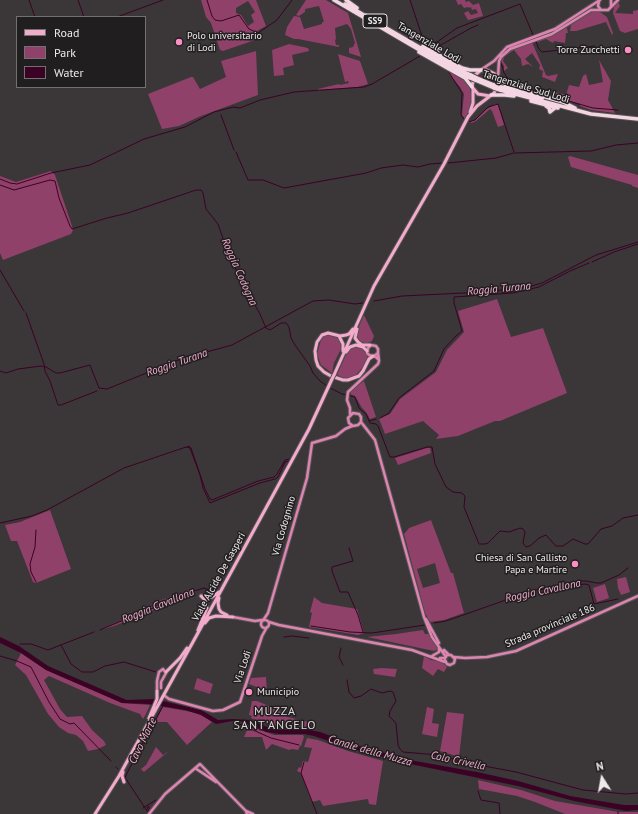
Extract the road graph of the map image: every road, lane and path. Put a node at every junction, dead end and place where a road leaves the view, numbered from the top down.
1 (334, 0) edge
2 (339, 0) edge
3 (346, 0) edge
4 (611, 0) edge
5 (618, 0) edge
6 (598, 1) edge
7 (611, 7) junction
8 (601, 10) junction
9 (364, 14) junction
10 (535, 39) junction
11 (410, 41) junction
12 (413, 46) junction
13 (482, 70) junction
14 (470, 77) junction
15 (498, 78) junction
16 (472, 88) junction
17 (491, 95) junction
18 (576, 109) junction
19 (468, 117) junction
20 (638, 118) edge
21 (359, 319) junction
22 (337, 335) junction
23 (370, 346) junction
24 (368, 353) junction
25 (378, 353) junction
26 (374, 356) junction
27 (342, 358) junction
28 (379, 360) junction
29 (368, 361) junction
30 (350, 408) junction
31 (354, 413) junction
32 (350, 415) junction
33 (348, 422) junction
34 (361, 422) junction
35 (358, 425) junction
36 (353, 426) junction
37 (365, 427) junction
38 (345, 429) junction
39 (221, 590) junction
40 (638, 596) edge
41 (422, 608) junction
42 (268, 613) junction
43 (233, 617) junction
44 (263, 620) junction
45 (255, 621) junction
46 (268, 624) junction
47 (262, 626) junction
48 (198, 632) junction
49 (262, 636) junction
50 (192, 644) junction
51 (439, 647) junction
52 (449, 655) junction
53 (431, 656) junction
54 (446, 657) junction
55 (454, 657) junction
56 (437, 658) junction
57 (465, 658) junction
58 (445, 662) junction
59 (455, 662) junction
60 (166, 672) junction
61 (161, 688) dead end
62 (157, 691) joint
63 (165, 696) dead end
64 (159, 699) junction
65 (127, 762) junction
66 (195, 768) junction
67 (113, 786) junction
68 (222, 786) junction
69 (150, 813) edge
70 (249, 813) edge
71 (95, 814) edge

1 - 12 highway, Tangenziale Sud Lodi / SS9
2 - 9 highway, Tangenziale Lodi / SS9
3 - 9 highway
4 - 7 street
5 - 7 street
6 - 8 street
6 - 10 street
7 - 8 street
8 - 10 street
9 - 11 highway, Tangenziale Lodi / SS9
10 - 13 street
10 - 15 street
11 - 13 highway
11 - 14 highway, Tangenziale Lodi / SS9
12 - 14 highway, Tangenziale Sud Lodi / SS9
12 - 16 highway
13 - 15 main road
13 - 16 main road
14 - 18 highway, Tangenziale Sud Lodi / SS9, bridge
15 - 17 main road
15 - 18 highway
16 - 17 main road
16 - 19 main road
17 - 18 highway
17 - 19 main road
18 - 20 highway, Tangenziale Sud Lodi / SS9
19 - 21 main road
21 - 22 main road
21 - 23 main road
21 - 27 main road, Viale Alcide De Gasperi
22 - 27 main road
22 - 29 main road
23 - 24 street
23 - 25 street
24 - 26 street
24 - 27 main road
24 - 29 main road
25 - 26 street
25 - 28 street
26 - 28 street
26 - 29 main road
27 - 39 main road, Viale Alcide De Gasperi
28 - 30 street
30 - 31 street
30 - 32 street
31 - 32 street
31 - 34 street
32 - 33 street
33 - 36 street
33 - 38 street
34 - 35 street
34 - 37 street
35 - 36 street
35 - 37 street
36 - 38 street
37 - 41 street
38 - 42 street, Via Codognino
39 - 43 main road
39 - 48 main road, Viale Alcide De Gasperi
39 - 48 main road
40 - 57 street, Strada provinciale 186
41 - 51 street
41 - 52 street
42 - 44 street, Via Codognino
42 - 46 street, Via Codognino
43 - 45 street
43 - 48 main road
44 - 45 street
44 - 46 street
44 - 47 street, Via Lodi
45 - 47 street
46 - 47 street
46 - 49 street, Via Lodi
46 - 53 street
47 - 49 street, Via Lodi
48 - 50 main road, Viale Alcide De Gasperi
49 - 63 street, Via Lodi
50 - 60 main road
50 - 64 main road, Viale Alcide De Gasperi
51 - 53 street
51 - 54 street
52 - 54 street
52 - 55 street
53 - 56 street
54 - 56 street
54 - 58 street
55 - 57 street
55 - 59 street
56 - 58 street
57 - 59 street
58 - 59 street
60 - 61 street
60 - 62 street
62 - 64 main road
64 - 65 main road, Viale Alcide De Gasperi
65 - 67 main road, Viale Alcide De Gasperi
65 - 67 main road
66 - 68 street
66 - 68 street
66 - 69 street
67 - 71 main road
68 - 70 street

